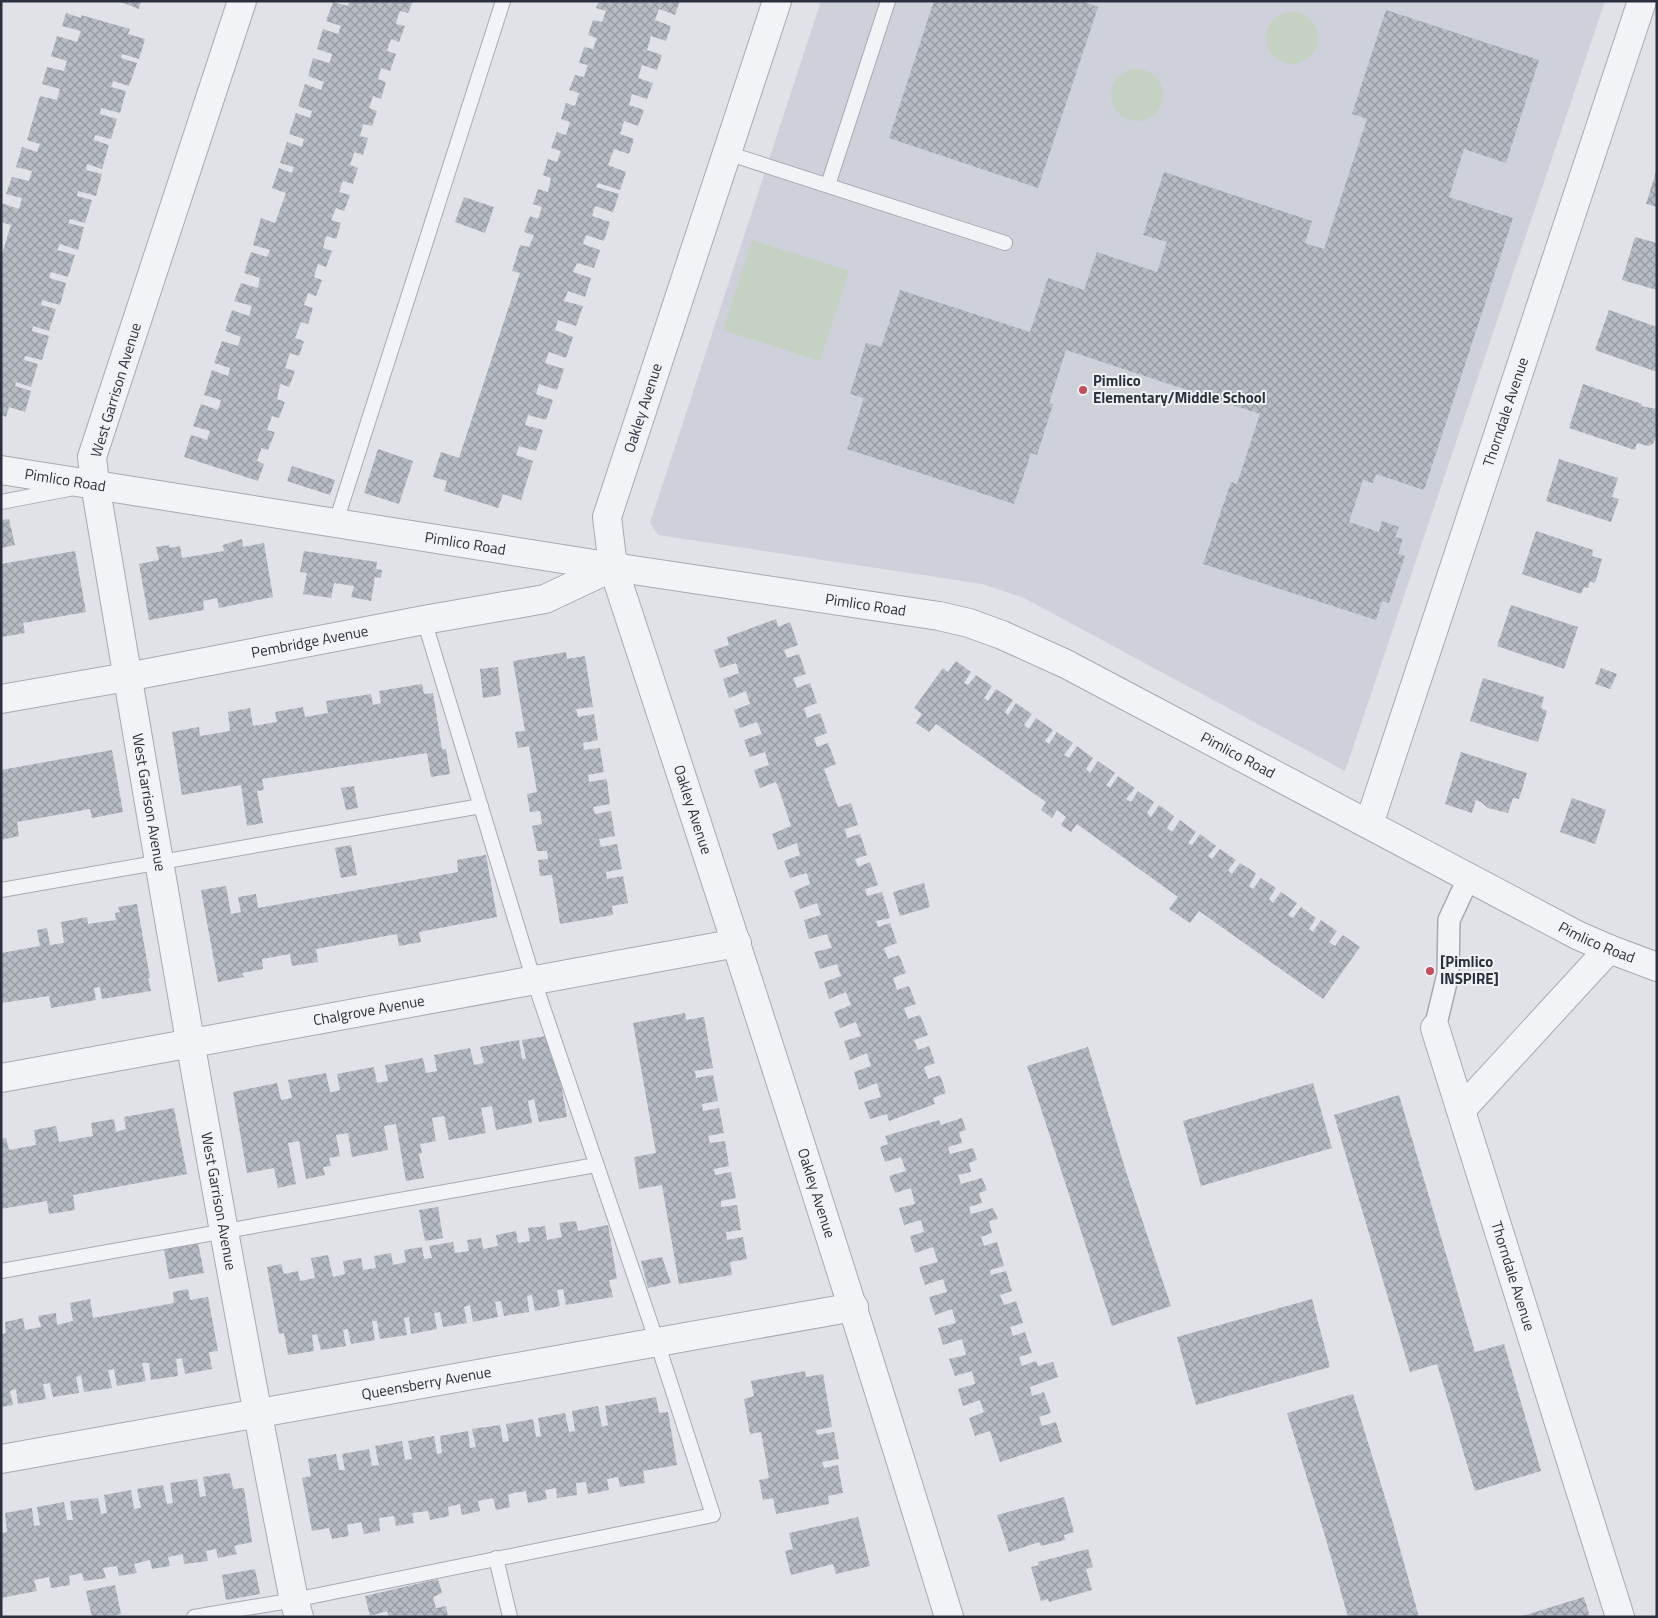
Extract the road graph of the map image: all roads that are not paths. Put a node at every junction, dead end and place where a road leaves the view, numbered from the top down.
1 (242, 1) edge
2 (503, 1) edge
3 (777, 1) edge
4 (888, 1) edge
5 (1642, 1) edge
6 (727, 153) junction
7 (828, 185) junction
8 (1005, 243) dead end
9 (1, 470) edge
10 (95, 484) junction
11 (1, 502) edge
12 (336, 522) junction
13 (613, 567) junction
14 (424, 620) junction
15 (127, 677) junction
16 (1, 699) edge
17 (481, 806) junction
18 (1369, 824) junction
19 (160, 863) junction
20 (1469, 877) junction
21 (1, 890) edge
22 (736, 943) junction
23 (1609, 949) junction
24 (1657, 967) edge
25 (534, 981) junction
26 (1435, 1028) joint
27 (191, 1044) junction
28 (1, 1078) edge
29 (1461, 1110) junction
30 (596, 1165) junction
31 (224, 1231) junction
32 (1, 1271) edge
33 (854, 1307) junction
34 (657, 1342) junction
35 (257, 1414) junction
36 (1, 1459) edge
37 (496, 1558) junction
38 (296, 1608) edge
39 (194, 1617) edge
40 (510, 1617) edge
41 (949, 1617) edge
42 (1620, 1617) edge

1 - 10 street, West Garrison Avenue
2 - 12 lane
3 - 6 street, Oakley Avenue
4 - 7 lane
5 - 18 street, Thorndale Avenue
6 - 7 lane
6 - 13 street, Oakley Avenue
7 - 8 lane
9 - 10 street, Pimlico Road
10 - 11 lane
10 - 12 street, Pimlico Road
10 - 15 street, West Garrison Avenue
12 - 13 street, Pimlico Road
13 - 14 street, Pembridge Avenue
13 - 18 street, Pimlico Road
13 - 22 street, Oakley Avenue
14 - 15 street, Pembridge Avenue
14 - 17 lane
15 - 16 street, Pembridge Avenue
15 - 19 street, West Garrison Avenue
17 - 19 lane
17 - 25 lane
18 - 20 street, Pimlico Road
19 - 21 lane
19 - 27 street, West Garrison Avenue
20 - 23 street, Pimlico Road
20 - 26 street
22 - 25 street, Chalgrove Avenue
22 - 33 street, Oakley Avenue
23 - 24 street, Pimlico Road
23 - 29 street
25 - 27 street, Chalgrove Avenue
25 - 30 lane
26 - 29 street, Thorndale Avenue
27 - 28 street, Chalgrove Avenue
27 - 31 street, West Garrison Avenue
29 - 42 street, Thorndale Avenue
30 - 31 lane
30 - 34 lane
31 - 32 lane
31 - 35 street, West Garrison Avenue
33 - 34 street, Queensberry Avenue
33 - 41 street, Oakley Avenue
34 - 35 street, Queensberry Avenue
34 - 37 lane
35 - 36 street, Queensberry Avenue
35 - 38 street, West Garrison Avenue
37 - 38 lane
37 - 40 lane
38 - 39 lane

